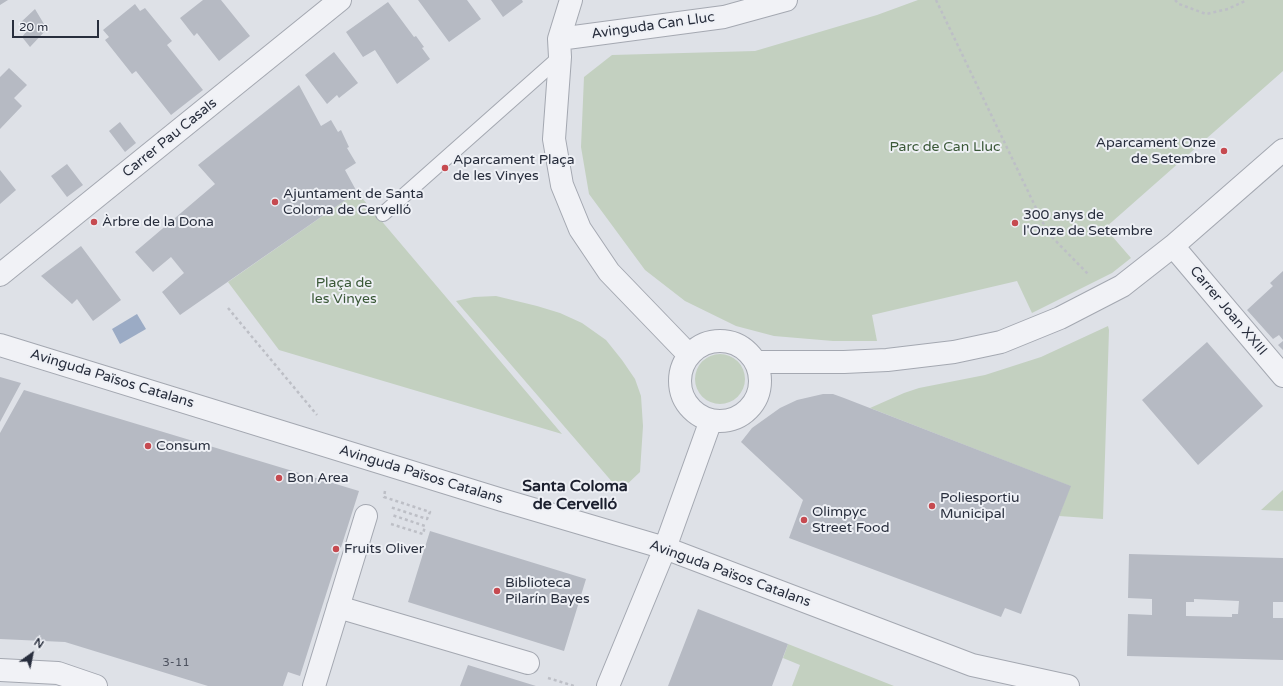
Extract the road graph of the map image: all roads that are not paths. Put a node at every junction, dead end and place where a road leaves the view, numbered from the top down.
1 (340, 0) edge
2 (571, 0) edge
3 (786, 0) edge
4 (560, 48) junction
5 (1283, 150) edge
6 (383, 214) dead end
7 (1173, 246) junction
8 (0, 275) edge
9 (0, 345) edge
10 (689, 355) junction
11 (757, 362) junction
12 (1283, 376) edge
13 (711, 420) junction
14 (366, 516) road end
15 (665, 548) junction
16 (338, 607) junction
17 (528, 663) dead end
18 (0, 670) edge
19 (96, 686) edge
20 (314, 686) edge
21 (608, 686) edge
22 (1068, 686) edge

1 - 8 street, Carrer Pau Casals
2 - 4 street
3 - 4 street, Avinguda Can Lluc
4 - 6 lane
4 - 10 street
5 - 7 street
7 - 11 street
7 - 12 street, Carrer Joan XXIII
9 - 15 street, Avinguda Països Catalans
10 - 11 street
10 - 13 street
11 - 13 street
13 - 15 street
14 - 16 street
15 - 21 street
15 - 22 street, Avinguda Països Catalans
16 - 17 street
16 - 20 street
18 - 19 street

